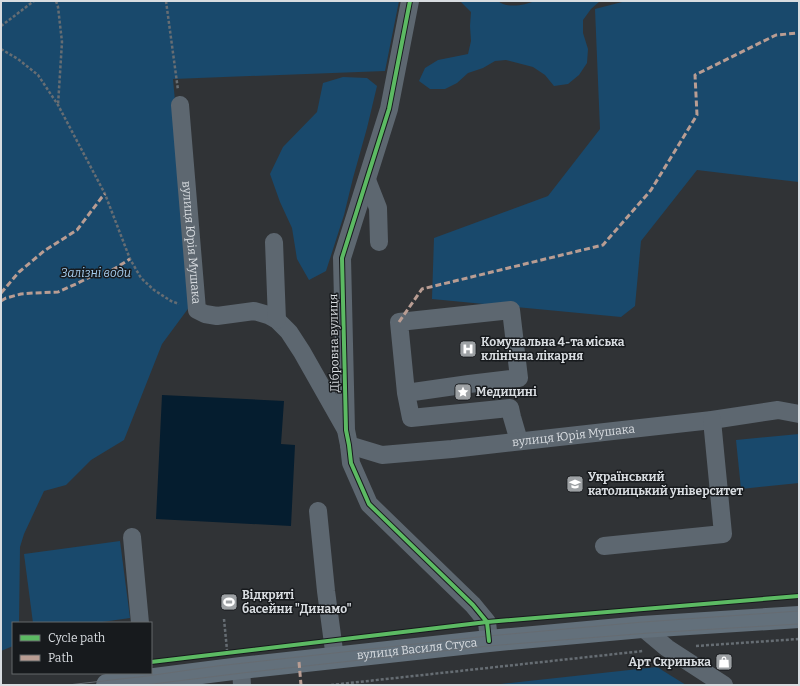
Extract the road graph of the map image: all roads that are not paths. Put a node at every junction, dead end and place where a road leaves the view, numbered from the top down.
1 (410, 1) edge
2 (180, 105) road end
3 (367, 180) junction
4 (274, 242) dead end
5 (379, 242) dead end
6 (277, 320) junction
7 (406, 393) junction
8 (799, 414) edge
9 (712, 420) junction
10 (348, 437) junction
11 (519, 441) junction
12 (382, 455) junction
13 (351, 463) junction
14 (318, 511) dead end
15 (132, 537) dead end
16 (604, 546) dead end
17 (799, 617) edge
18 (140, 622) edge
19 (642, 627) junction
20 (489, 641) junction
21 (335, 658) junction
22 (237, 669) edge
23 (147, 677) edge
24 (107, 685) edge
25 (724, 685) edge

1 - 3 street, Дібровна вулиця
2 - 6 street, вулиця Юрія Мушака
3 - 5 street
3 - 10 street, Дібровна вулиця
4 - 6 street
6 - 10 street, вулиця Юрія Мушака
7 - 7 street
7 - 11 street
8 - 9 street, вулиця Юрія Мушака
9 - 11 street, вулиця Юрія Мушака
9 - 16 street
10 - 12 street, вулиця Юрія Мушака
10 - 13 street, Дібровна вулиця
11 - 12 street, вулиця Юрія Мушака
12 - 13 street
13 - 20 street, Дібровна вулиця
14 - 21 street
15 - 18 street
17 - 19 main road, вулиця Василя Стуса
19 - 20 main road, вулиця Василя Стуса
19 - 25 street
20 - 21 main road, вулиця Василя Стуса
21 - 22 main road, вулиця Василя Стуса
22 - 23 main road, вулиця Василя Стуса
23 - 24 main road, вулиця Василя Стуса

